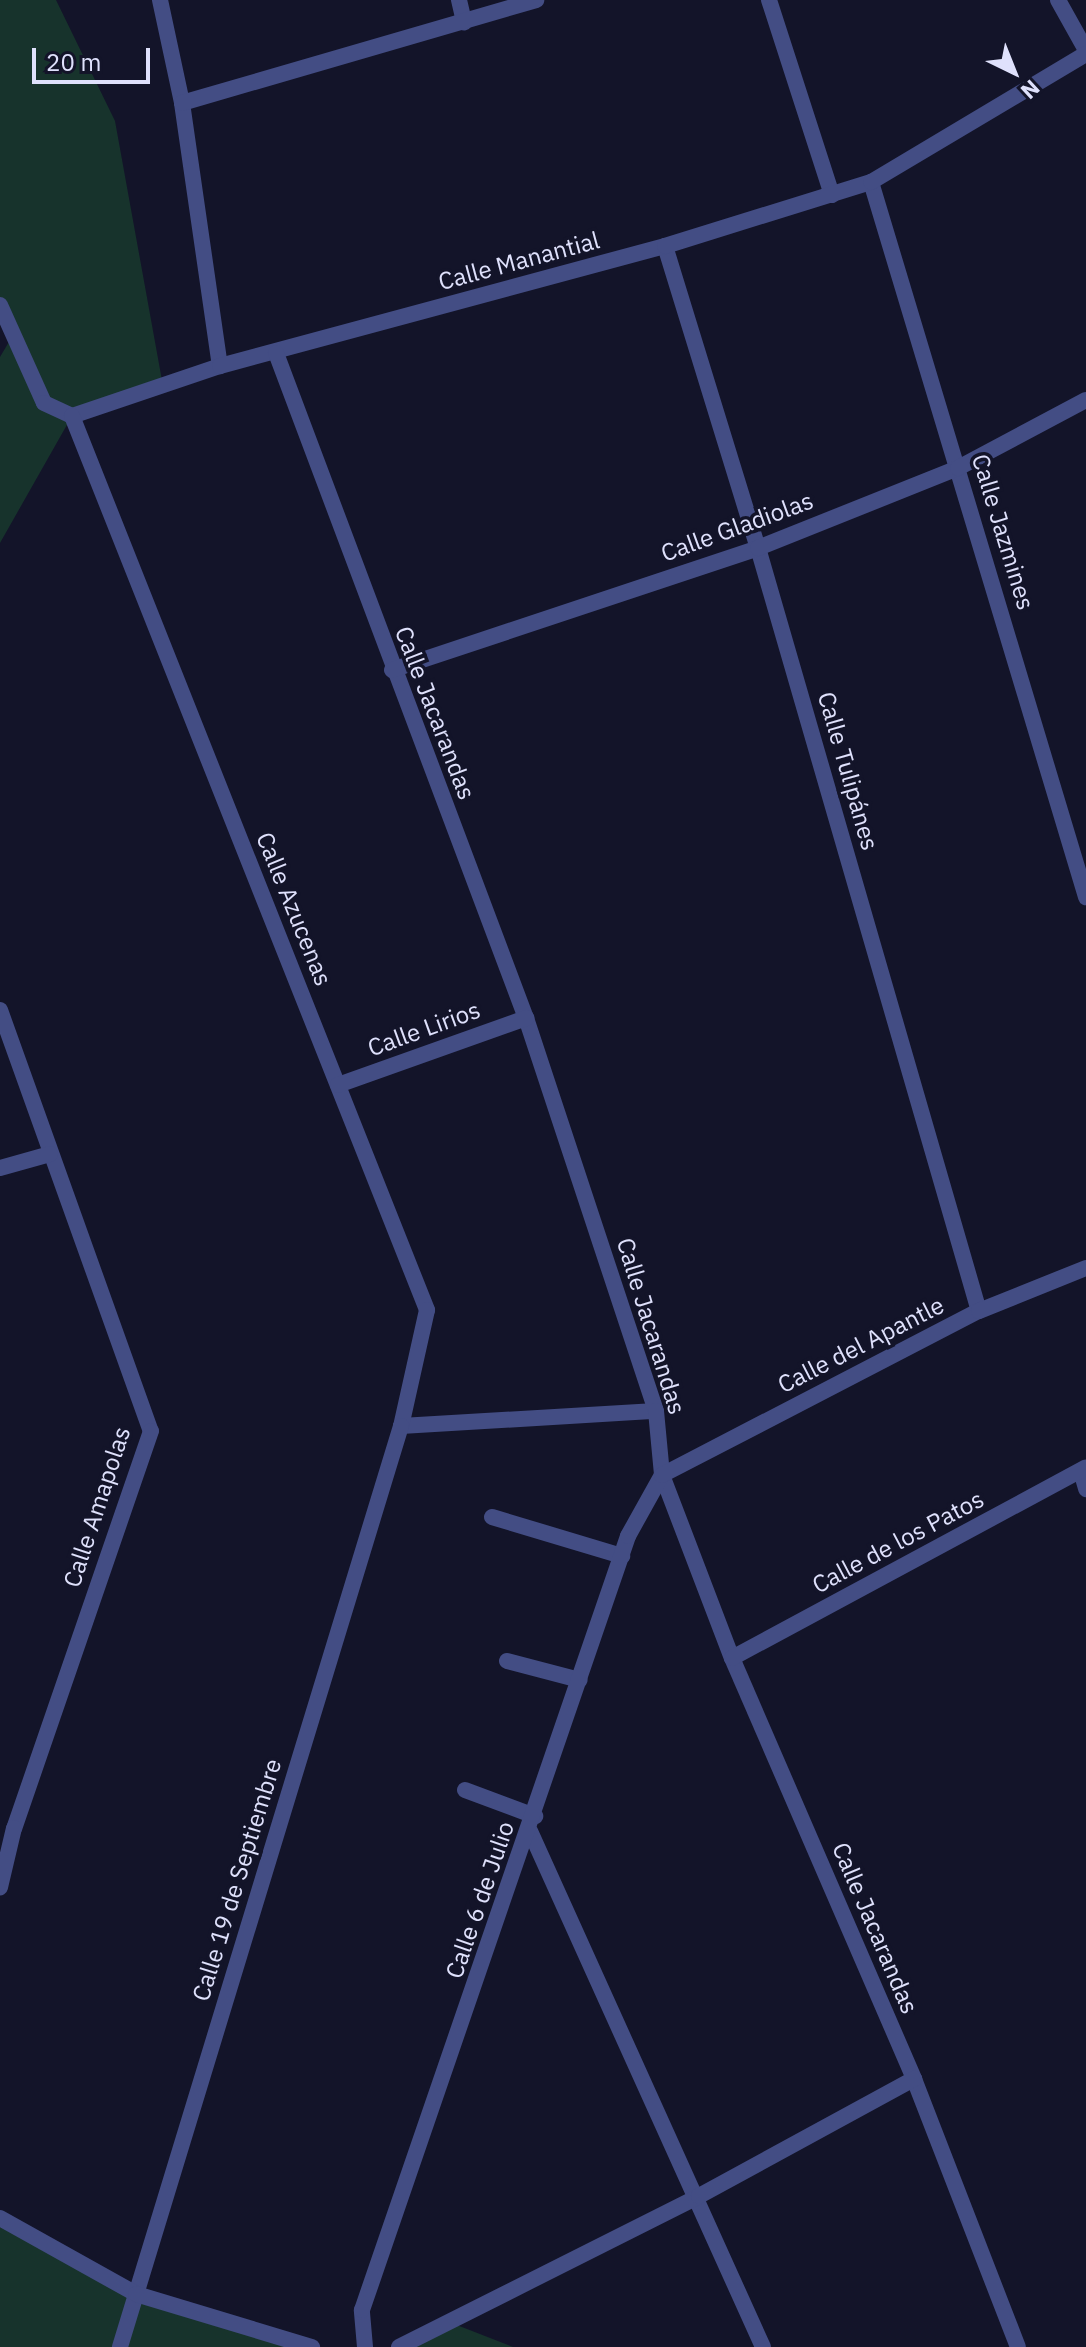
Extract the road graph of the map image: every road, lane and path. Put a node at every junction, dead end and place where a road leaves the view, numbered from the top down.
1 (160, 0) edge
2 (459, 0) edge
3 (536, 0) edge
4 (769, 0) edge
5 (1058, 0) edge
6 (464, 22) junction
7 (1086, 52) edge
8 (182, 103) junction
9 (871, 182) junction
10 (832, 195) junction
11 (665, 246) junction
12 (0, 305) edge
13 (276, 353) junction
14 (220, 366) junction
15 (1086, 400) edge
16 (72, 416) junction
17 (958, 468) junction
18 (758, 548) junction
19 (392, 670) junction
20 (1086, 897) edge
21 (0, 1010) edge
22 (526, 1018) junction
23 (338, 1085) junction
24 (50, 1154) junction
25 (0, 1168) edge
26 (1086, 1268) edge
27 (979, 1311) junction
28 (656, 1411) junction
29 (401, 1426) junction
30 (1083, 1469) edge
31 (662, 1475) junction
32 (1086, 1489) edge
33 (492, 1517) dead end
34 (622, 1556) junction
35 (732, 1658) junction
36 (507, 1661) dead end
37 (580, 1680) junction
38 (465, 1790) dead end
39 (533, 1824) junction
40 (0, 1887) edge
41 (914, 2079) junction
42 (699, 2196) junction
43 (0, 2218) edge
44 (136, 2294) junction
45 (120, 2347) edge
46 (312, 2347) edge
47 (365, 2347) edge
48 (399, 2347) edge
49 (763, 2347) edge
50 (1018, 2347) edge

1 - 8 street
2 - 6 street
3 - 6 street
4 - 10 street
5 - 7 street
6 - 8 street
7 - 9 street, Calle Manantial
8 - 14 street
9 - 10 street, Calle Manantial
9 - 17 street, Calle Jazmines
10 - 11 street, Calle Manantial
11 - 13 street, Calle Manantial
11 - 18 street, Calle Tulipánes
12 - 16 street
13 - 14 street, Calle Manantial
13 - 19 street, Calle Jacarandas
14 - 16 street, Calle Manantial
15 - 17 street, Calle Gladiolas
16 - 23 street, Calle Azucenas
17 - 18 street, Calle Gladiolas
17 - 20 street, Calle Jazmines
18 - 19 street, Calle Gladiolas
18 - 27 street, Calle Tulipánes
19 - 22 street, Calle Jacarandas
21 - 24 street, Calle Amapolas
22 - 23 street, Calle Lirios
22 - 28 street, Calle Jacarandas
23 - 29 street, Calle Azucenas
24 - 25 street
24 - 40 street, Calle Amapolas
26 - 27 street, Calle del Apantle
27 - 31 street, Calle del Apantle
28 - 29 street
28 - 31 street, Calle Jacarandas
29 - 44 street, Calle 19 de Septiembre
30 - 32 street
30 - 35 street, Calle de los Patos
31 - 34 street, Calle 6 de Julio
31 - 35 street, Calle Jacarandas
33 - 34 street
34 - 37 street, Calle 6 de Julio
35 - 41 street, Calle Jacarandas
36 - 37 street
37 - 39 street, Calle 6 de Julio
38 - 39 street
39 - 42 street
39 - 47 street, Calle 6 de Julio
41 - 42 street
41 - 50 street, Calle Jacarandas
42 - 48 street
42 - 49 street
43 - 44 street
44 - 45 street, Calle 19 de Septiembre
44 - 46 street

